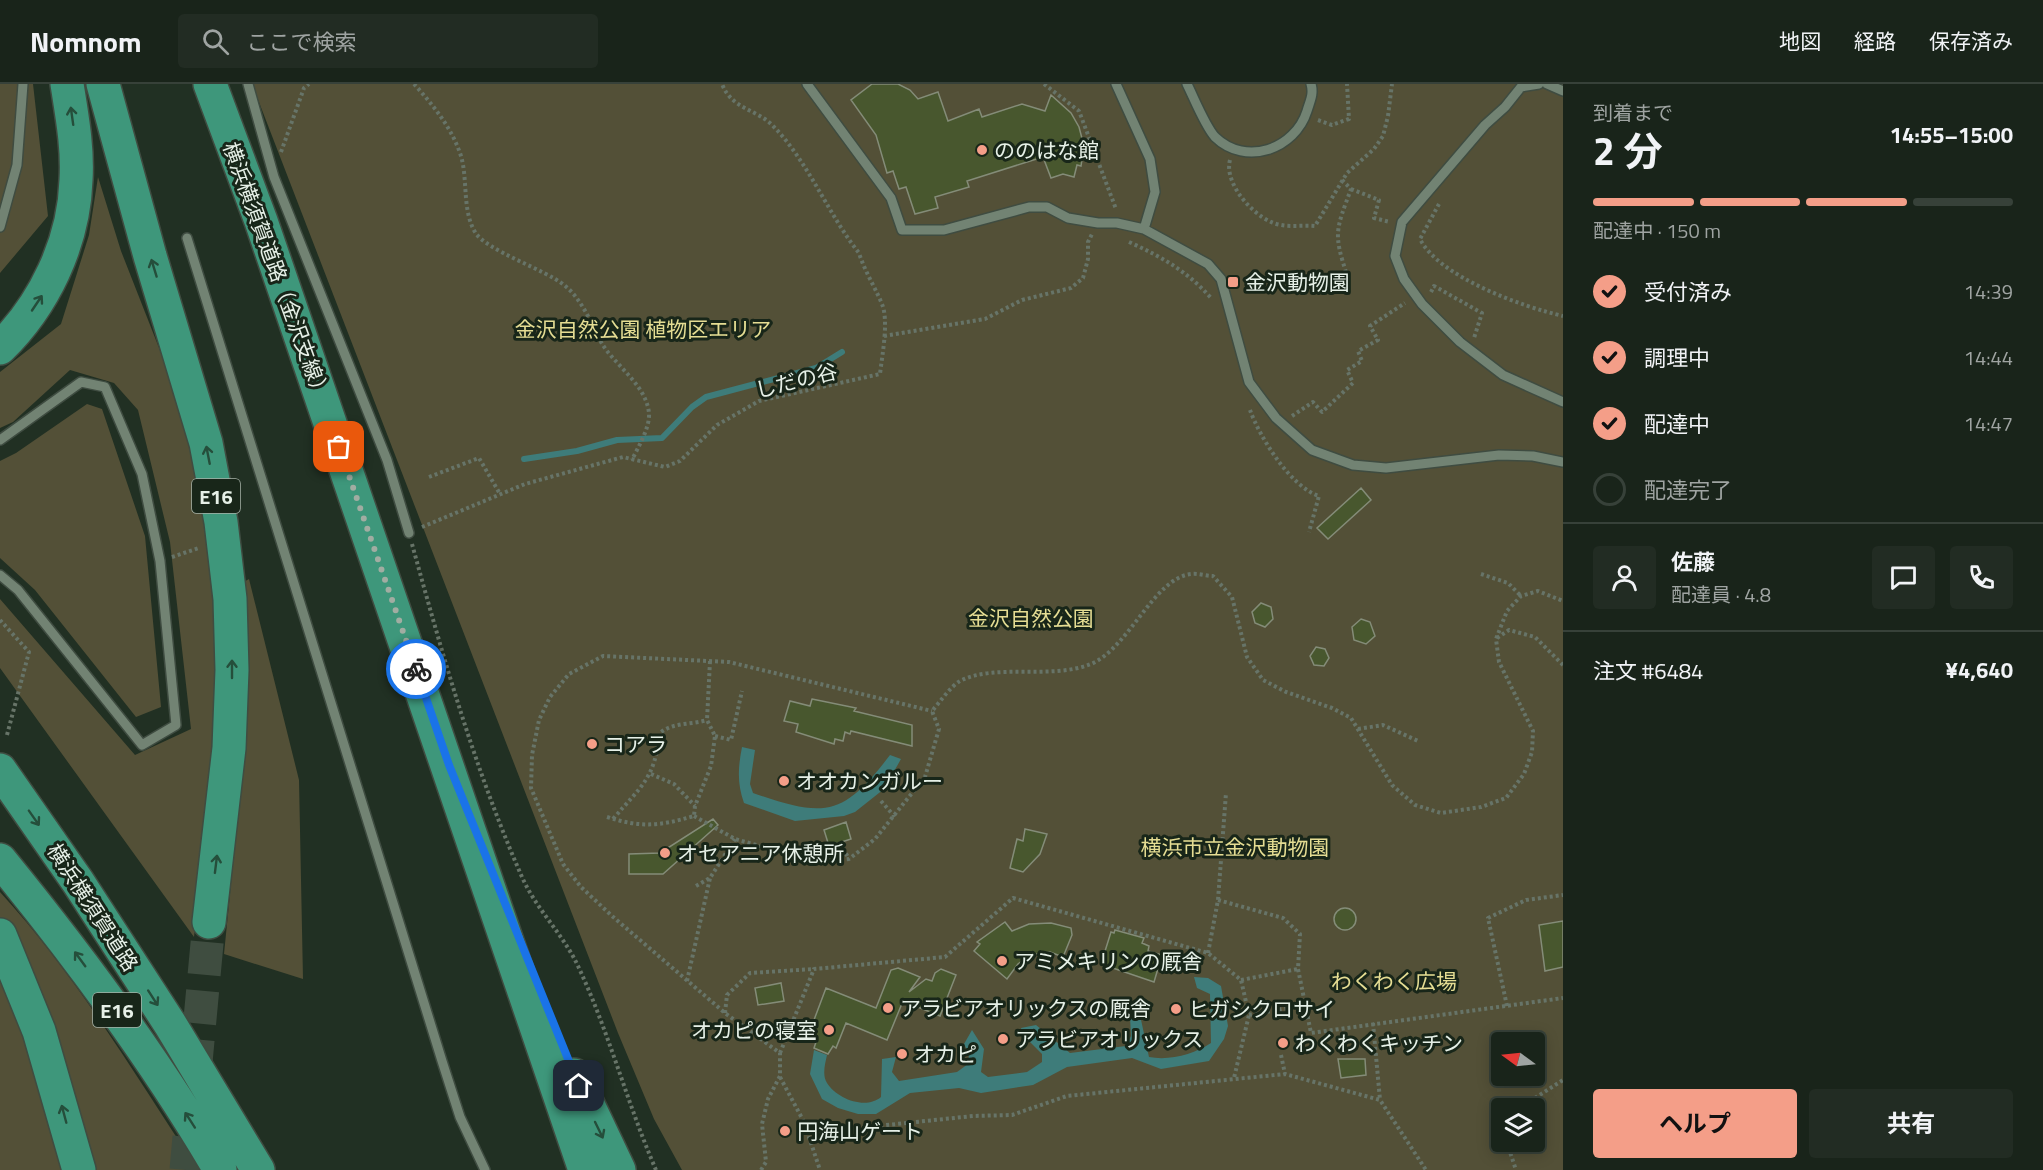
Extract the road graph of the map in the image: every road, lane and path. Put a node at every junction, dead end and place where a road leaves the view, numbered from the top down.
1 (23, 84) edge
2 (68, 84) edge
3 (103, 84) edge
4 (210, 84) edge
5 (248, 84) edge
6 (309, 84) edge
7 (414, 84) edge
8 (723, 84) edge
9 (807, 84) edge
10 (1044, 84) edge
11 (1116, 84) edge
12 (1187, 84) edge
13 (1311, 84) edge
14 (1347, 84) edge
15 (1392, 84) edge
16 (1539, 84) edge
17 (1547, 84) edge
18 (1563, 91) edge
19 (1306, 116) junction
20 (1233, 148) junction
21 (274, 177) junction
22 (1441, 177) junction
23 (1342, 180) junction
24 (1351, 189) junction
25 (1374, 218) dead end
26 (1098, 223) junction
27 (1117, 223) junction
28 (0, 227) edge
29 (1144, 229) junction
30 (187, 238) dead end
31 (1347, 275) dead end
32 (1416, 296) junction
33 (1215, 309) dead end
34 (1563, 316) edge
35 (884, 336) junction
36 (1480, 344) dead end
37 (0, 348) edge
38 (1246, 399) dead end
39 (1563, 402) edge
40 (1281, 423) junction
41 (0, 440) edge
42 (632, 460) junction
43 (1563, 462) edge
44 (429, 477) dead end
45 (500, 494) junction
46 (1309, 532) dead end
47 (409, 533) junction
48 (199, 548) dead end
49 (160, 561) junction
50 (1481, 574) dead end
51 (0, 575) edge
52 (1521, 596) junction
53 (1563, 601) edge
54 (0, 620) edge
55 (1496, 639) junction
56 (710, 661) junction
57 (1563, 665) edge
58 (742, 691) dead end
59 (932, 711) junction
60 (708, 720) junction
61 (1358, 729) junction
62 (7, 735) dead end
63 (715, 735) junction
64 (1418, 741) dead end
65 (449, 765) junction
66 (0, 770) edge
67 (651, 774) junction
68 (1226, 793) dead end
69 (881, 801) dead end
70 (695, 806) junction
71 (694, 816) junction
72 (607, 817) dead end
73 (896, 817) junction
74 (613, 819) junction
75 (735, 839) junction
76 (840, 843) dead end
77 (849, 859) junction
78 (0, 860) edge
79 (710, 878) junction
80 (696, 886) dead end
81 (1563, 895) edge
82 (1218, 900) junction
83 (209, 922) tunnel mouth
84 (0, 935) edge
85 (1208, 953) junction
86 (814, 969) junction
87 (1298, 969) junction
88 (1241, 980) junction
89 (687, 981) junction
90 (1563, 998) edge
91 (1305, 1005) junction
92 (1507, 1006) junction
93 (725, 1013) junction
94 (1250, 1015) junction
95 (1373, 1023) junction
96 (780, 1053) junction
97 (1281, 1055) dead end
98 (1285, 1074) junction
99 (780, 1077) junction
100 (1234, 1078) junction
101 (1563, 1080) edge
102 (1535, 1098) edge
103 (1380, 1100) junction
104 (804, 1122) junction
105 (1510, 1152) edge
106 (79, 1170) edge
107 (220, 1170) edge
108 (258, 1170) edge
109 (485, 1170) edge
110 (585, 1170) edge
111 (619, 1170) edge
112 (656, 1170) edge
113 (761, 1170) edge
114 (820, 1170) edge
115 (1425, 1170) edge
116 (1516, 1170) edge

1 - 28 lane
37 -> 2 highway
83 -> 3 highway, E16
4 - 65 highway, 横浜横須賀道路（金沢支線）
5 - 21 lane
6 - 21 path
7 - 42 path
8 - 35 path
9 - 26 lane
10 - 27 path
11 - 29 lane
12 - 20 lane
13 - 19 lane
14 - 19 path
15 - 23 path
16 - 22 lane
17 - 18 lane
19 - 20 lane
20 - 23 path
21 - 47 lane
22 - 32 lane
22 - 34 path
23 - 24 path
24 - 25 path
24 - 31 path
26 - 27 lane
26 - 35 path
27 - 29 lane
27 - 33 path
29 - 40 lane
30 - 109 lane
32 - 36 path
32 - 39 lane
32 - 40 path
35 - 42 path, しだの谷
38 - 46 path
40 - 43 lane
41 - 49 lane
42 - 45 path, しだの谷
44 - 45 path
45 - 47 path, しだの谷
47 - 112 path
48 - 49 path
49 - 51 lane
50 - 52 path
52 - 53 path
52 - 55 path
54 - 62 path
55 - 57 path
55 - 61 path
56 - 59 path
56 - 60 path
56 - 89 path
58 - 63 path
59 - 61 path
59 - 73 path
60 - 63 path
60 - 67 path
61 - 64 path
63 - 70 path
65 - 110 highway
65 -> 111 highway
66 -> 108 highway, 横浜横須賀道路 / E16
67 - 70 path
67 - 74 path
68 - 82 path
69 - 73 path
70 - 71 path
71 - 74 path
71 - 75 path
72 - 74 path
73 - 77 path
75 - 77 path
75 - 79 path
76 - 77 path
107 -> 78 highway, 横浜横須賀道路 / E16
79 - 80 path
79 - 89 path
81 - 92 path
82 - 85 path
82 - 87 path
106 -> 84 highway
85 - 86 path
85 - 88 path
86 - 93 path
86 - 96 path
87 - 88 path
87 - 91 path
88 - 94 path
89 - 93 path
90 - 92 path
91 - 94 path
91 - 95 path
92 - 95 path
93 - 96 path
94 - 100 path
95 - 103 path
96 - 99 path
97 - 98 path
98 - 100 path
98 - 103 path
99 - 104 path
99 - 113 path
100 - 104 path
101 - 102 path
103 - 115 path
104 - 114 path
105 - 116 path

